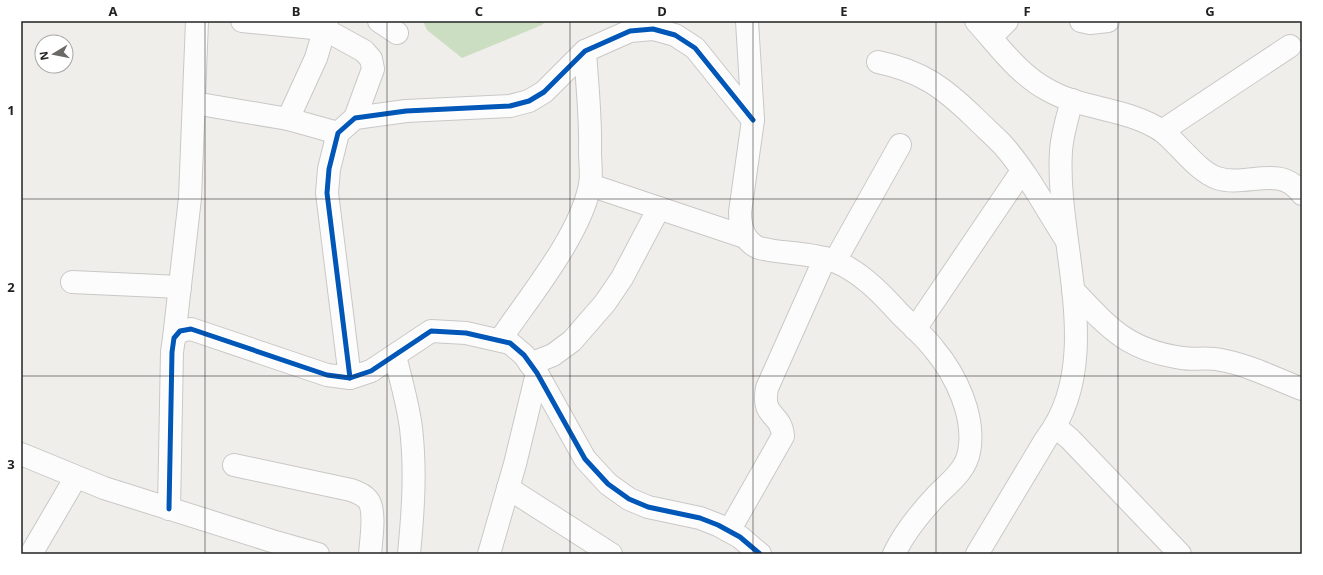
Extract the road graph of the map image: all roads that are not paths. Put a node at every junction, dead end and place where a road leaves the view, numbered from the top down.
1 (197, 21) edge
2 (242, 21) edge
3 (379, 21) edge
4 (747, 21) edge
5 (976, 21) edge
6 (1007, 21) edge
7 (1081, 21) edge
8 (1108, 21) edge
9 (325, 25) edge
10 (397, 33) dead end
11 (991, 37) junction
12 (1290, 46) dead end
13 (586, 51) junction
14 (878, 62) dead end
15 (1072, 100) junction
16 (194, 103) junction
17 (354, 118) junction
18 (288, 119) junction
19 (753, 120) junction
20 (1162, 131) junction
21 (338, 133) junction
22 (900, 145) dead end
23 (1022, 171) junction
24 (590, 185) junction
25 (1302, 194) edge
26 (660, 208) junction
27 (746, 237) junction
28 (1068, 242) junction
29 (830, 260) junction
30 (72, 282) dead end
31 (180, 286) junction
32 (1073, 290) junction
33 (915, 329) junction
34 (174, 338) junction
35 (500, 340) junction
36 (395, 356) junction
37 (533, 369) junction
38 (350, 378) junction
39 (1302, 389) edge
40 (1056, 426) junction
41 (21, 454) edge
42 (234, 465) dead end
43 (76, 477) junction
44 (508, 488) junction
45 (169, 509) junction
46 (729, 531) junction
47 (269, 548) edge
48 (31, 554) edge
49 (318, 554) edge
50 (370, 554) edge
51 (409, 554) edge
52 (489, 554) edge
53 (611, 554) edge
54 (760, 554) edge
55 (894, 554) edge
56 (977, 554) edge
57 (1180, 554) edge

1 - 16 street
2 - 9 street
3 - 10 street
4 - 19 street
5 - 11 street
6 - 11 street
7 - 8 street
9 - 17 street
9 - 18 street
11 - 15 street
12 - 20 street
13 - 17 street
13 - 19 street
13 - 24 street
14 - 23 street
15 - 20 street
15 - 28 street
16 - 18 street
16 - 31 street
17 - 21 street
18 - 21 street
19 - 27 street
20 - 25 street
21 - 38 street
22 - 29 street
23 - 28 street
23 - 33 street
24 - 26 street
24 - 35 street
26 - 27 street
26 - 37 street
27 - 29 street
28 - 32 street
29 - 33 street
29 - 46 street
30 - 31 street
31 - 34 street
32 - 39 street
32 - 40 street
33 - 55 street
34 - 38 street
34 - 45 street
35 - 36 street
35 - 37 street
36 - 38 street
36 - 51 street
37 - 44 street
37 - 46 street
40 - 56 street
40 - 57 street
41 - 43 street
42 - 50 street
43 - 45 street
43 - 48 street
44 - 52 street
44 - 53 street
45 - 47 street
46 - 54 street
47 - 49 street

